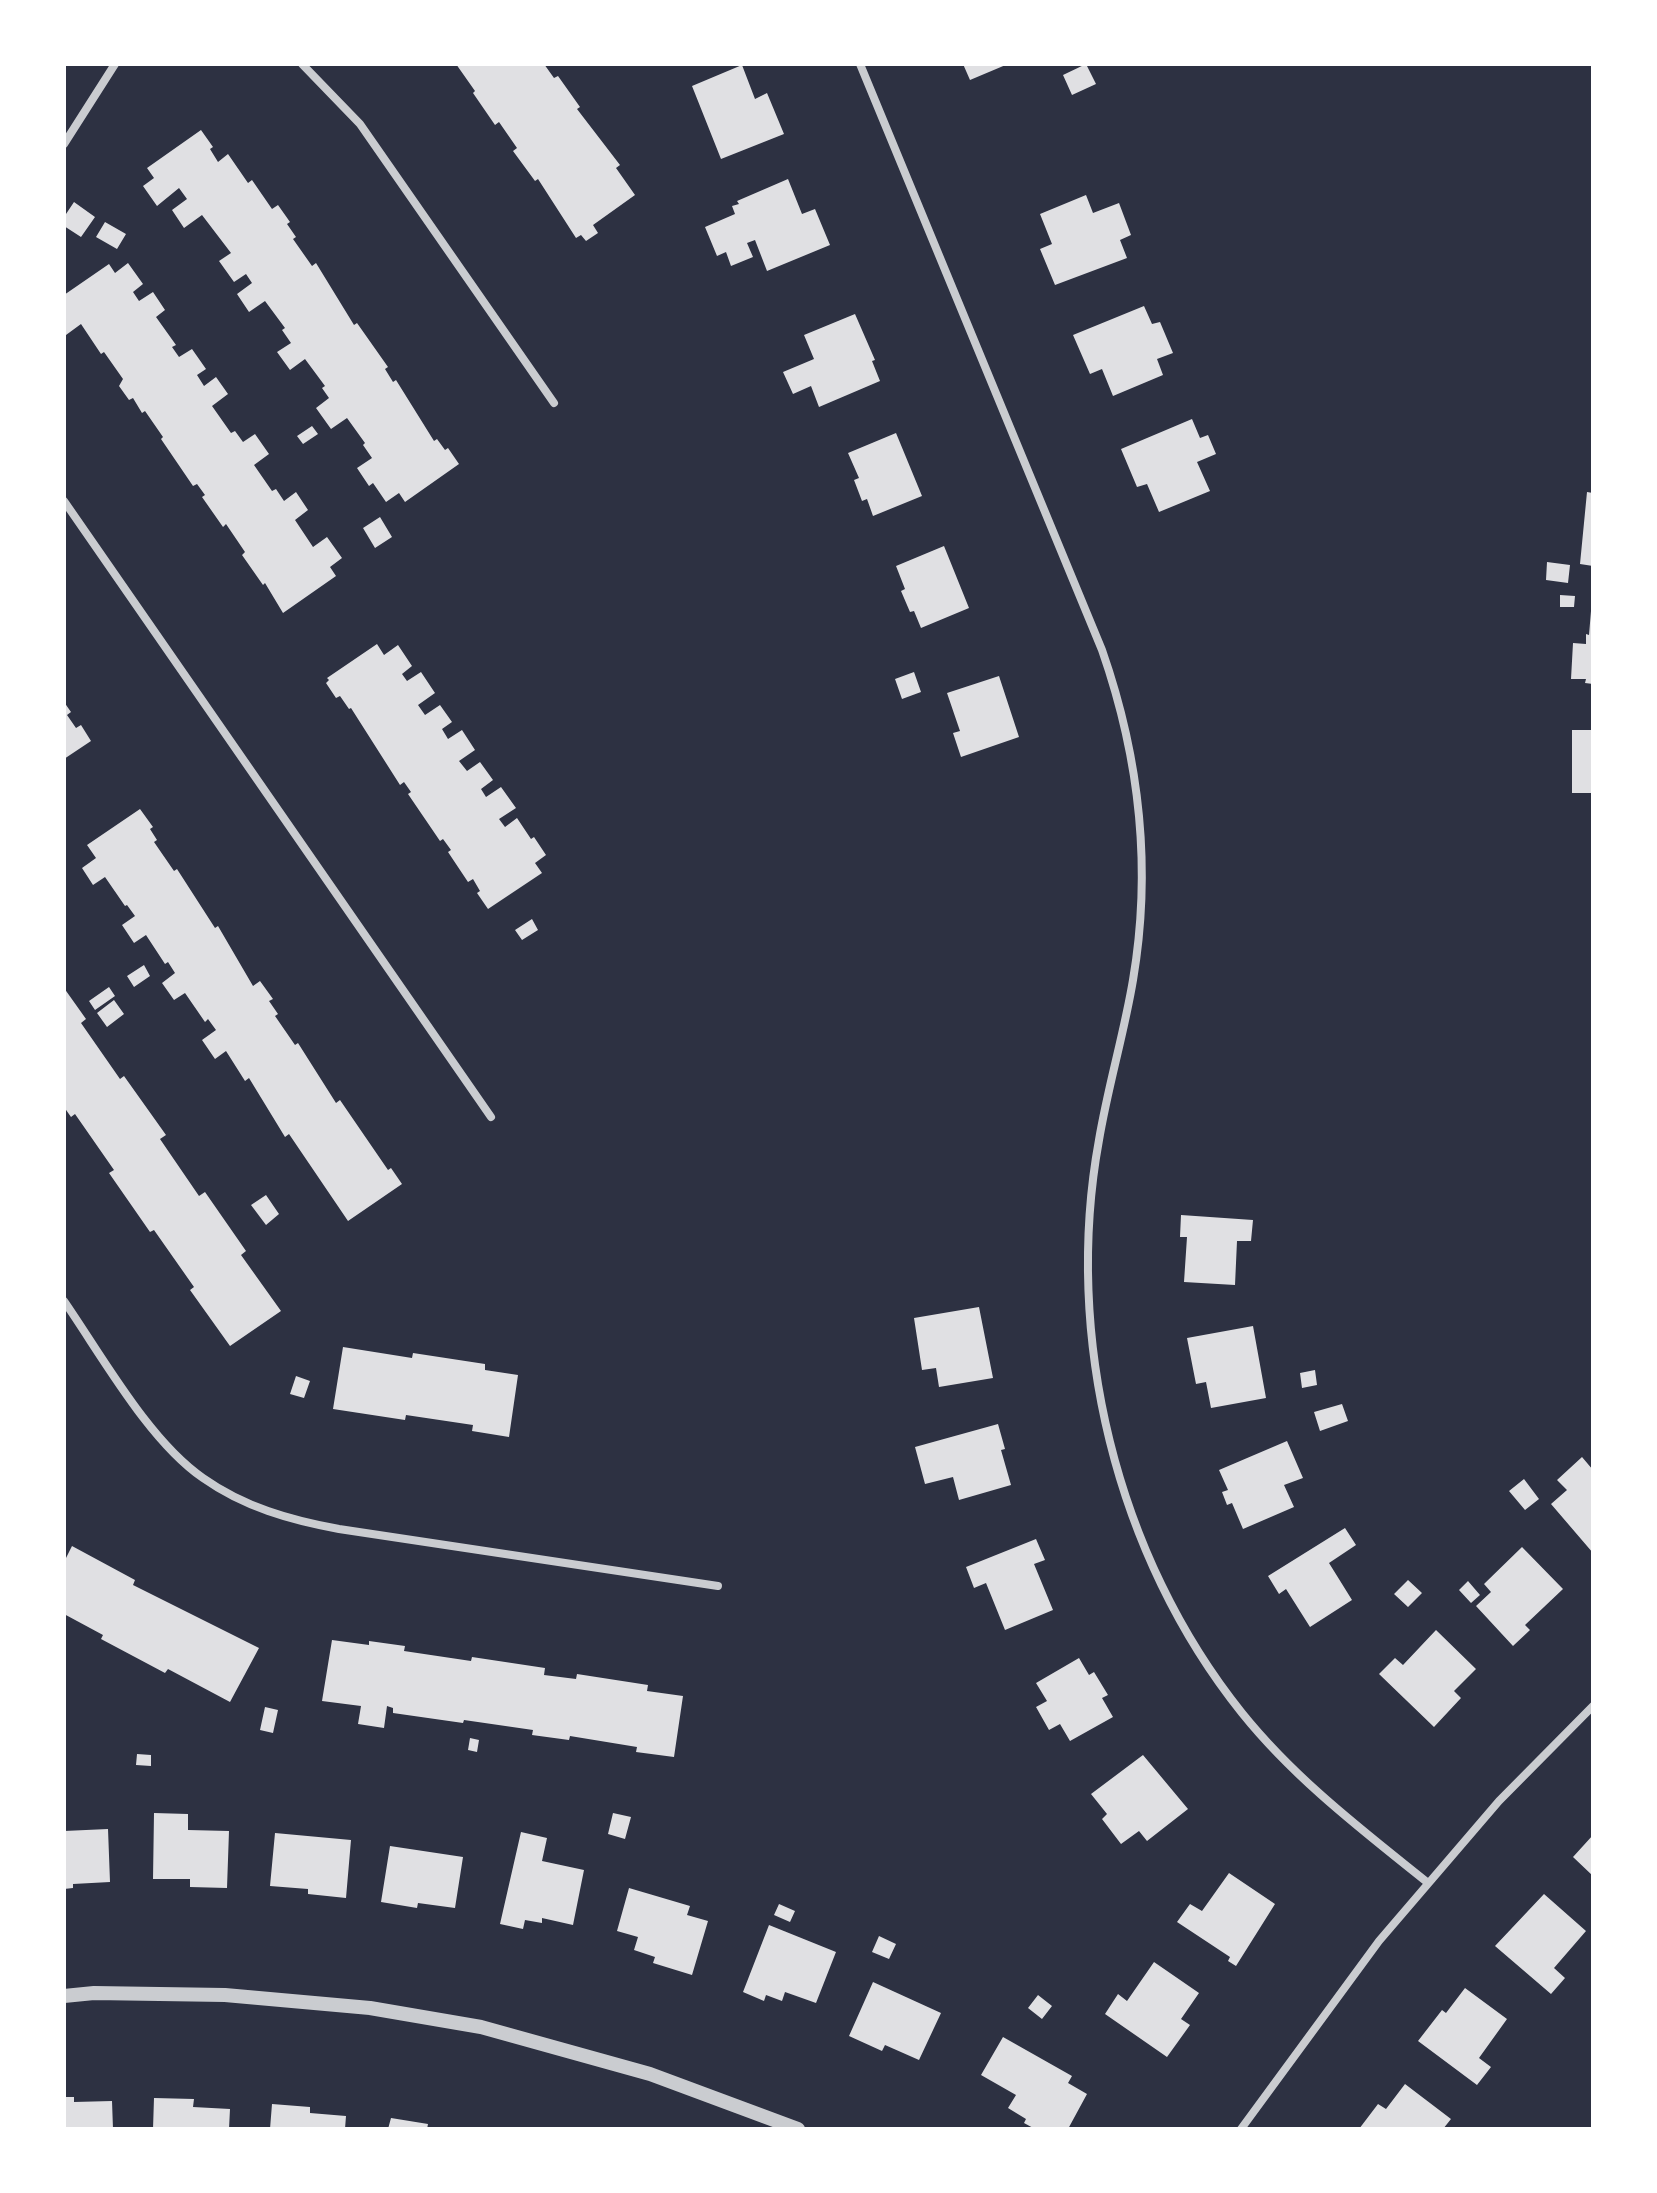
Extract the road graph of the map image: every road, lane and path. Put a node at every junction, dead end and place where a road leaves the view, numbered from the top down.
1 (115, 64) edge
2 (302, 64) edge
3 (860, 64) edge
4 (64, 144) edge
5 (554, 403) dead end
6 (64, 501) edge
7 (491, 1117) dead end
8 (64, 1301) edge
9 (718, 1586) dead end
10 (1593, 1706) edge
11 (1428, 1883) junction
12 (64, 1996) edge
13 (798, 2129) edge
14 (1241, 2129) edge

1 - 4 street
2 - 5 street
3 - 11 street
6 - 7 street
8 - 9 street
10 - 11 street
11 - 14 street
12 - 13 street

